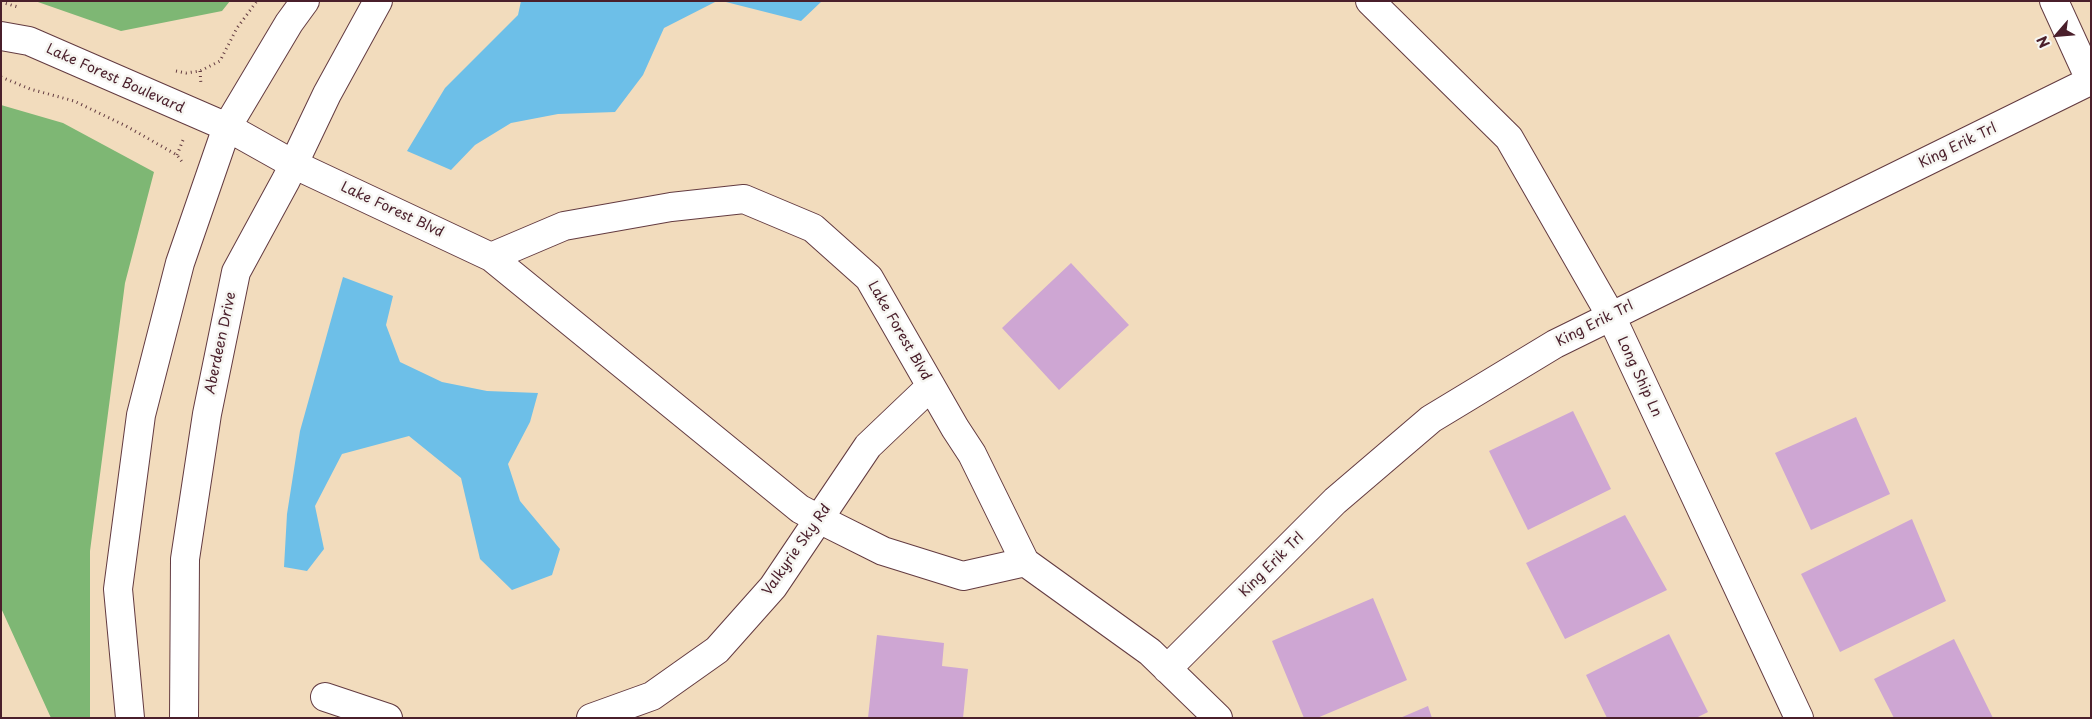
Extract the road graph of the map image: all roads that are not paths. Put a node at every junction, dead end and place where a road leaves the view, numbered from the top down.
1 (305, 1) edge
2 (378, 1) edge
3 (1370, 1) edge
4 (2054, 1) edge
5 (1, 36) edge
6 (2090, 82) edge
7 (227, 127) junction
8 (293, 164) junction
9 (491, 257) junction
10 (1611, 316) junction
11 (931, 386) junction
12 (819, 519) junction
13 (1025, 562) junction
14 (1167, 668) junction
15 (325, 697) dead end
16 (130, 718) edge
17 (184, 718) edge
18 (388, 718) edge
19 (591, 718) edge
20 (1218, 718) edge
21 (1799, 718) edge

1 - 7 street
2 - 8 street, Aberdeen Drive
3 - 10 street, Long Ship Ln
4 - 6 street
5 - 7 street, Lake Forest Boulevard
6 - 10 street, King Erik Trl
7 - 8 street, Lake Forest Boulevard
7 - 16 street
8 - 9 street, Lake Forest Blvd
8 - 17 street, Aberdeen Drive
9 - 11 street, Lake Forest Blvd
9 - 12 street, Lake Forest Blvd
10 - 14 street, King Erik Trl
10 - 21 street, Long Ship Ln
11 - 12 street, Valkyrie Sky Rd
11 - 13 street, Lake Forest Blvd
12 - 13 street, Lake Forest Blvd
12 - 19 street, Valkyrie Sky Rd
13 - 14 street, Lake Forest Blvd
14 - 20 street, Lake Forest Blvd
15 - 18 street

